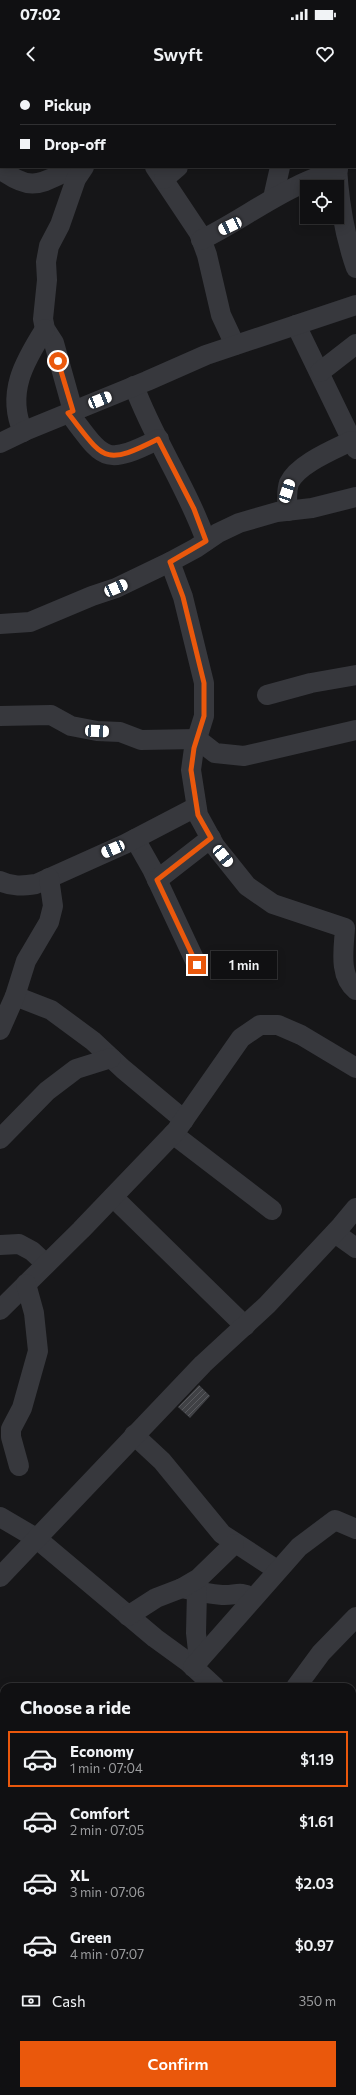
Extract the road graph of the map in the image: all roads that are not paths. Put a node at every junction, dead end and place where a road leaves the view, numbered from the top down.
1 (75, 168) edge
2 (83, 168) edge
3 (280, 168) edge
4 (337, 168) edge
5 (0, 169) edge
6 (166, 171) edge
7 (273, 198) junction
8 (201, 240) junction
9 (356, 268) edge
10 (356, 305) edge
11 (296, 325) junction
12 (46, 328) junction
13 (356, 344) edge
14 (235, 346) junction
15 (320, 372) junction
16 (134, 386) junction
17 (71, 412) junction
18 (23, 432) junction
19 (158, 439) junction
20 (0, 443) edge
21 (354, 445) edge
22 (356, 497) edge
23 (288, 511) junction
24 (206, 541) junction
25 (170, 562) junction
26 (0, 624) edge
27 (356, 675) edge
28 (267, 695) dead end
29 (0, 716) edge
30 (356, 730) edge
31 (197, 739) junction
32 (196, 807) junction
33 (211, 838) junction
34 (135, 839) junction
35 (49, 878) junction
36 (157, 880) junction
37 (0, 881) edge
38 (350, 925) edge
39 (350, 963) edge
40 (197, 965) dead end
41 (356, 990) edge
42 (15, 996) junction
43 (0, 1030) edge
44 (111, 1058) junction
45 (356, 1068) edge
46 (179, 1127) junction
47 (0, 1139) edge
48 (113, 1197) junction
49 (356, 1208) edge
50 (272, 1210) dead end
51 (335, 1233) junction
52 (0, 1245) edge
53 (356, 1248) edge
54 (46, 1264) junction
55 (26, 1284) junction
56 (0, 1310) edge
57 (245, 1326) junction
58 (134, 1435) junction
59 (20, 1466) dead end
60 (0, 1517) edge
61 (356, 1529) edge
62 (36, 1538) junction
63 (234, 1544) junction
64 (277, 1570) junction
65 (0, 1576) edge
66 (189, 1589) junction
67 (252, 1598) junction
68 (128, 1616) junction
69 (356, 1617) edge
70 (196, 1663) junction
71 (212, 1683) edge
72 (299, 1683) edge

1 - 5 street
2 - 12 street
3 - 7 street
4 - 7 street
4 - 9 street
6 - 8 street
7 - 8 street
8 - 14 street
10 - 11 street
11 - 14 street
11 - 15 street
12 - 17 street
12 - 18 street
13 - 15 street
14 - 16 street
15 - 21 street
16 - 17 street
16 - 19 street
17 - 18 street
17 - 19 street
18 - 20 street
19 - 24 street
21 - 23 street
22 - 23 street
23 - 24 street
24 - 25 street
25 - 26 street
25 - 31 street
27 - 28 street
29 - 31 street
30 - 31 street
31 - 32 street
32 - 33 street
32 - 34 street
33 - 36 street
33 - 38 street
34 - 35 street
34 - 36 street
35 - 37 street
35 - 42 street
36 - 40 street
38 - 39 street
39 - 41 street
42 - 43 street
42 - 44 street
44 - 46 street
44 - 47 street
45 - 46 street
46 - 48 street
46 - 50 street
48 - 54 street
48 - 57 street
49 - 51 street
51 - 53 street
51 - 57 street
52 - 54 street
54 - 55 street
55 - 56 street
55 - 59 street
57 - 58 street
58 - 62 street
58 - 63 street
60 - 62 street
61 - 64 street
62 - 65 street
62 - 68 street
63 - 64 street
63 - 66 street
64 - 67 street
66 - 67 street
66 - 68 street
66 - 70 street
67 - 70 street
68 - 70 street
69 - 72 street
70 - 71 street

